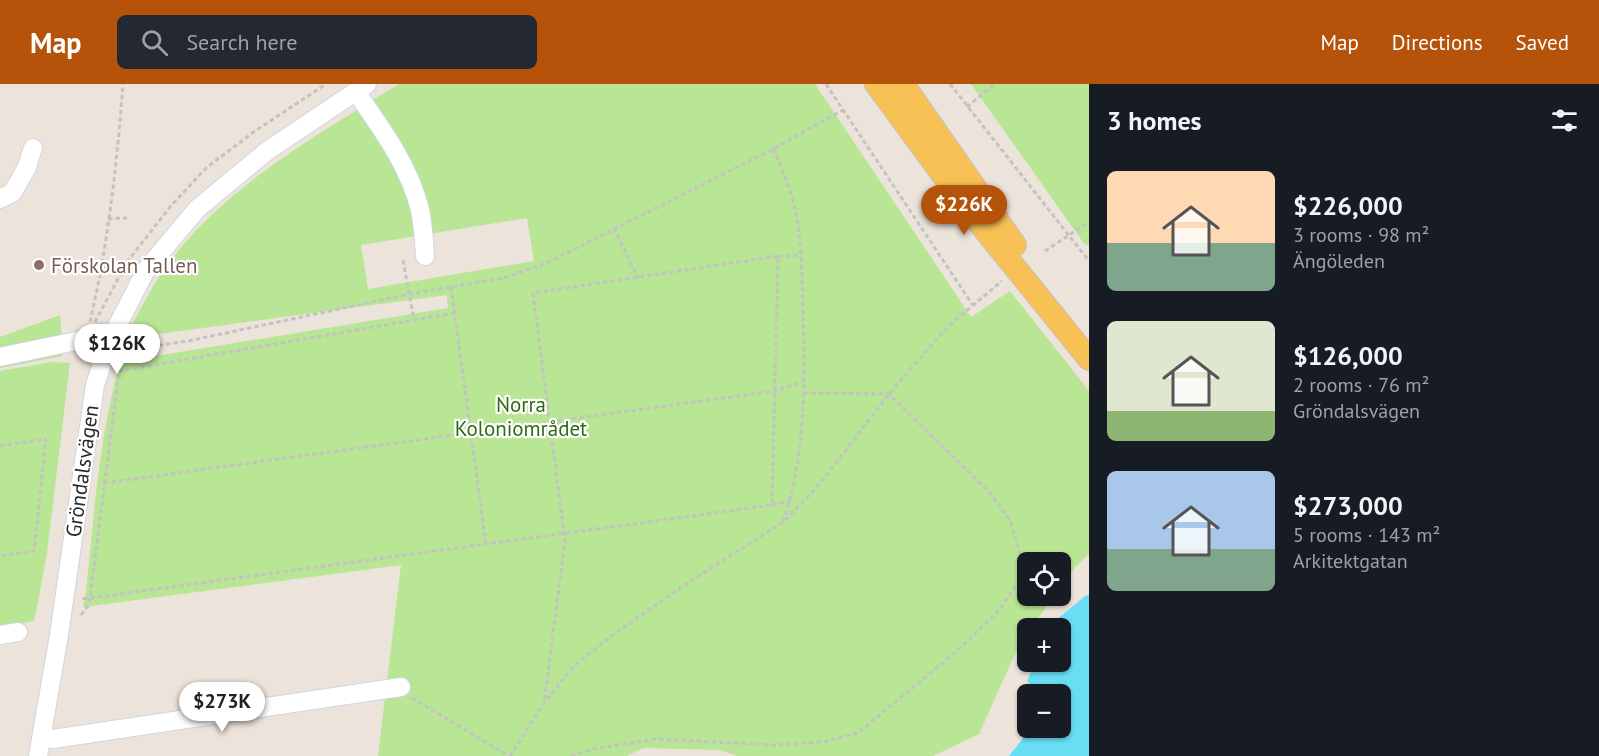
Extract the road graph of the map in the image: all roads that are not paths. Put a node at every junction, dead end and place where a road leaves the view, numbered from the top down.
1 (876, 84) edge
2 (903, 84) edge
3 (362, 88) edge
4 (33, 148) dead end
5 (0, 199) edge
6 (425, 256) dead end
7 (110, 340) junction
8 (1089, 353) edge
9 (0, 357) edge
10 (1089, 358) edge
11 (18, 632) dead end
12 (0, 635) edge
13 (401, 687) road end
14 (42, 737) junction
15 (38, 756) edge

1 - 10 main road
2 - 8 main road
3 - 6 street
3 - 7 street, Gröndalsvägen
4 - 5 street
7 - 9 street
7 - 14 street, Gröndalsvägen
11 - 12 street
13 - 14 street
14 - 15 street, Gröndalsvägen

